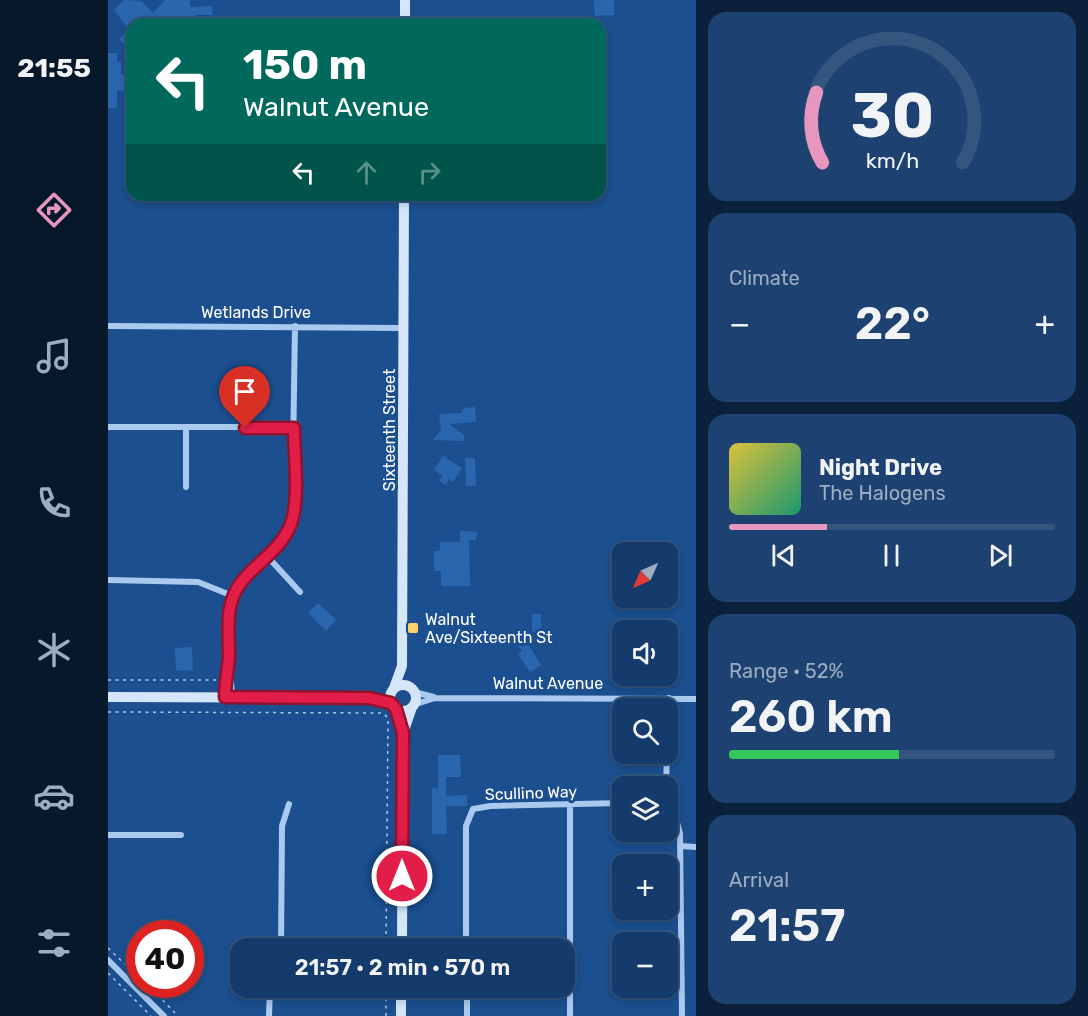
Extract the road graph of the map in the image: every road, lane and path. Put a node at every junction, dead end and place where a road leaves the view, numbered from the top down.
1 (405, 0) edge
2 (405, 18) edge
3 (404, 201) edge
4 (108, 326) edge
5 (295, 326) junction
6 (404, 328) junction
7 (108, 428) edge
8 (186, 428) junction
9 (294, 428) junction
10 (186, 487) dead end
11 (267, 556) junction
12 (108, 580) edge
13 (300, 592) dead end
14 (233, 596) junction
15 (229, 658) junction
16 (402, 666) junction
17 (108, 680) edge
18 (225, 680) junction
19 (393, 690) junction
20 (412, 690) junction
21 (108, 697) edge
22 (228, 697) junction
23 (369, 698) junction
24 (435, 698) junction
25 (612, 699) edge
26 (678, 699) edge
27 (696, 699) edge
28 (394, 706) junction
29 (413, 706) junction
30 (108, 712) edge
31 (403, 733) junction
32 (612, 803) edge
33 (289, 804) dead end
34 (570, 804) junction
35 (678, 825) edge
36 (108, 835) edge
37 (181, 835) dead end
38 (680, 846) junction
39 (696, 847) edge
40 (281, 938) edge
41 (386, 938) edge
42 (402, 938) edge
43 (466, 938) edge
44 (108, 948) edge
45 (108, 960) edge
46 (126, 965) edge
47 (108, 973) edge
48 (126, 978) edge
49 (146, 998) edge
50 (161, 998) edge
51 (270, 998) edge
52 (386, 998) edge
53 (401, 998) edge
54 (467, 998) edge
55 (152, 1016) edge
56 (164, 1016) edge
57 (178, 1016) edge
58 (269, 1016) edge
59 (386, 1016) edge
60 (401, 1016) edge
61 (467, 1016) edge
62 (570, 1016) edge
63 (682, 1016) edge

1 - 2 street
3 - 6 street, Sixteenth Street
4 - 5 street, Wetlands Drive
5 - 6 street, Wetlands Drive
5 - 9 street
6 - 16 street, Sixteenth Street
7 - 8 street
8 - 9 street
8 - 10 street
9 - 11 street
11 - 13 street
11 - 14 street
12 - 14 street
14 - 15 street
15 - 18 street
15 - 22 street
16 - 19 street, Sixteenth Street
16 - 20 street, Sixteenth Street
17 - 18 path
18 - 22 street
19 - 20 street
19 - 23 street
19 - 28 street
20 - 24 street, Walnut Avenue
20 - 29 street
21 - 22 street
22 - 23 street
23 - 28 street
24 - 25 street, Walnut Avenue
24 - 29 street, Walnut Avenue
26 - 27 street, Walnut Avenue
28 - 29 street
28 - 31 street
29 - 31 street
30 - 41 path
31 - 42 street
32 - 34 street, Scullino Way
33 - 40 street
34 - 43 street, Scullino Way
34 - 62 street
35 - 38 street
36 - 37 street
38 - 39 street
38 - 63 street
44 - 46 path
45 - 48 street
47 - 55 path
49 - 56 street
50 - 57 path
51 - 58 street
52 - 59 path
53 - 60 street
54 - 61 street

